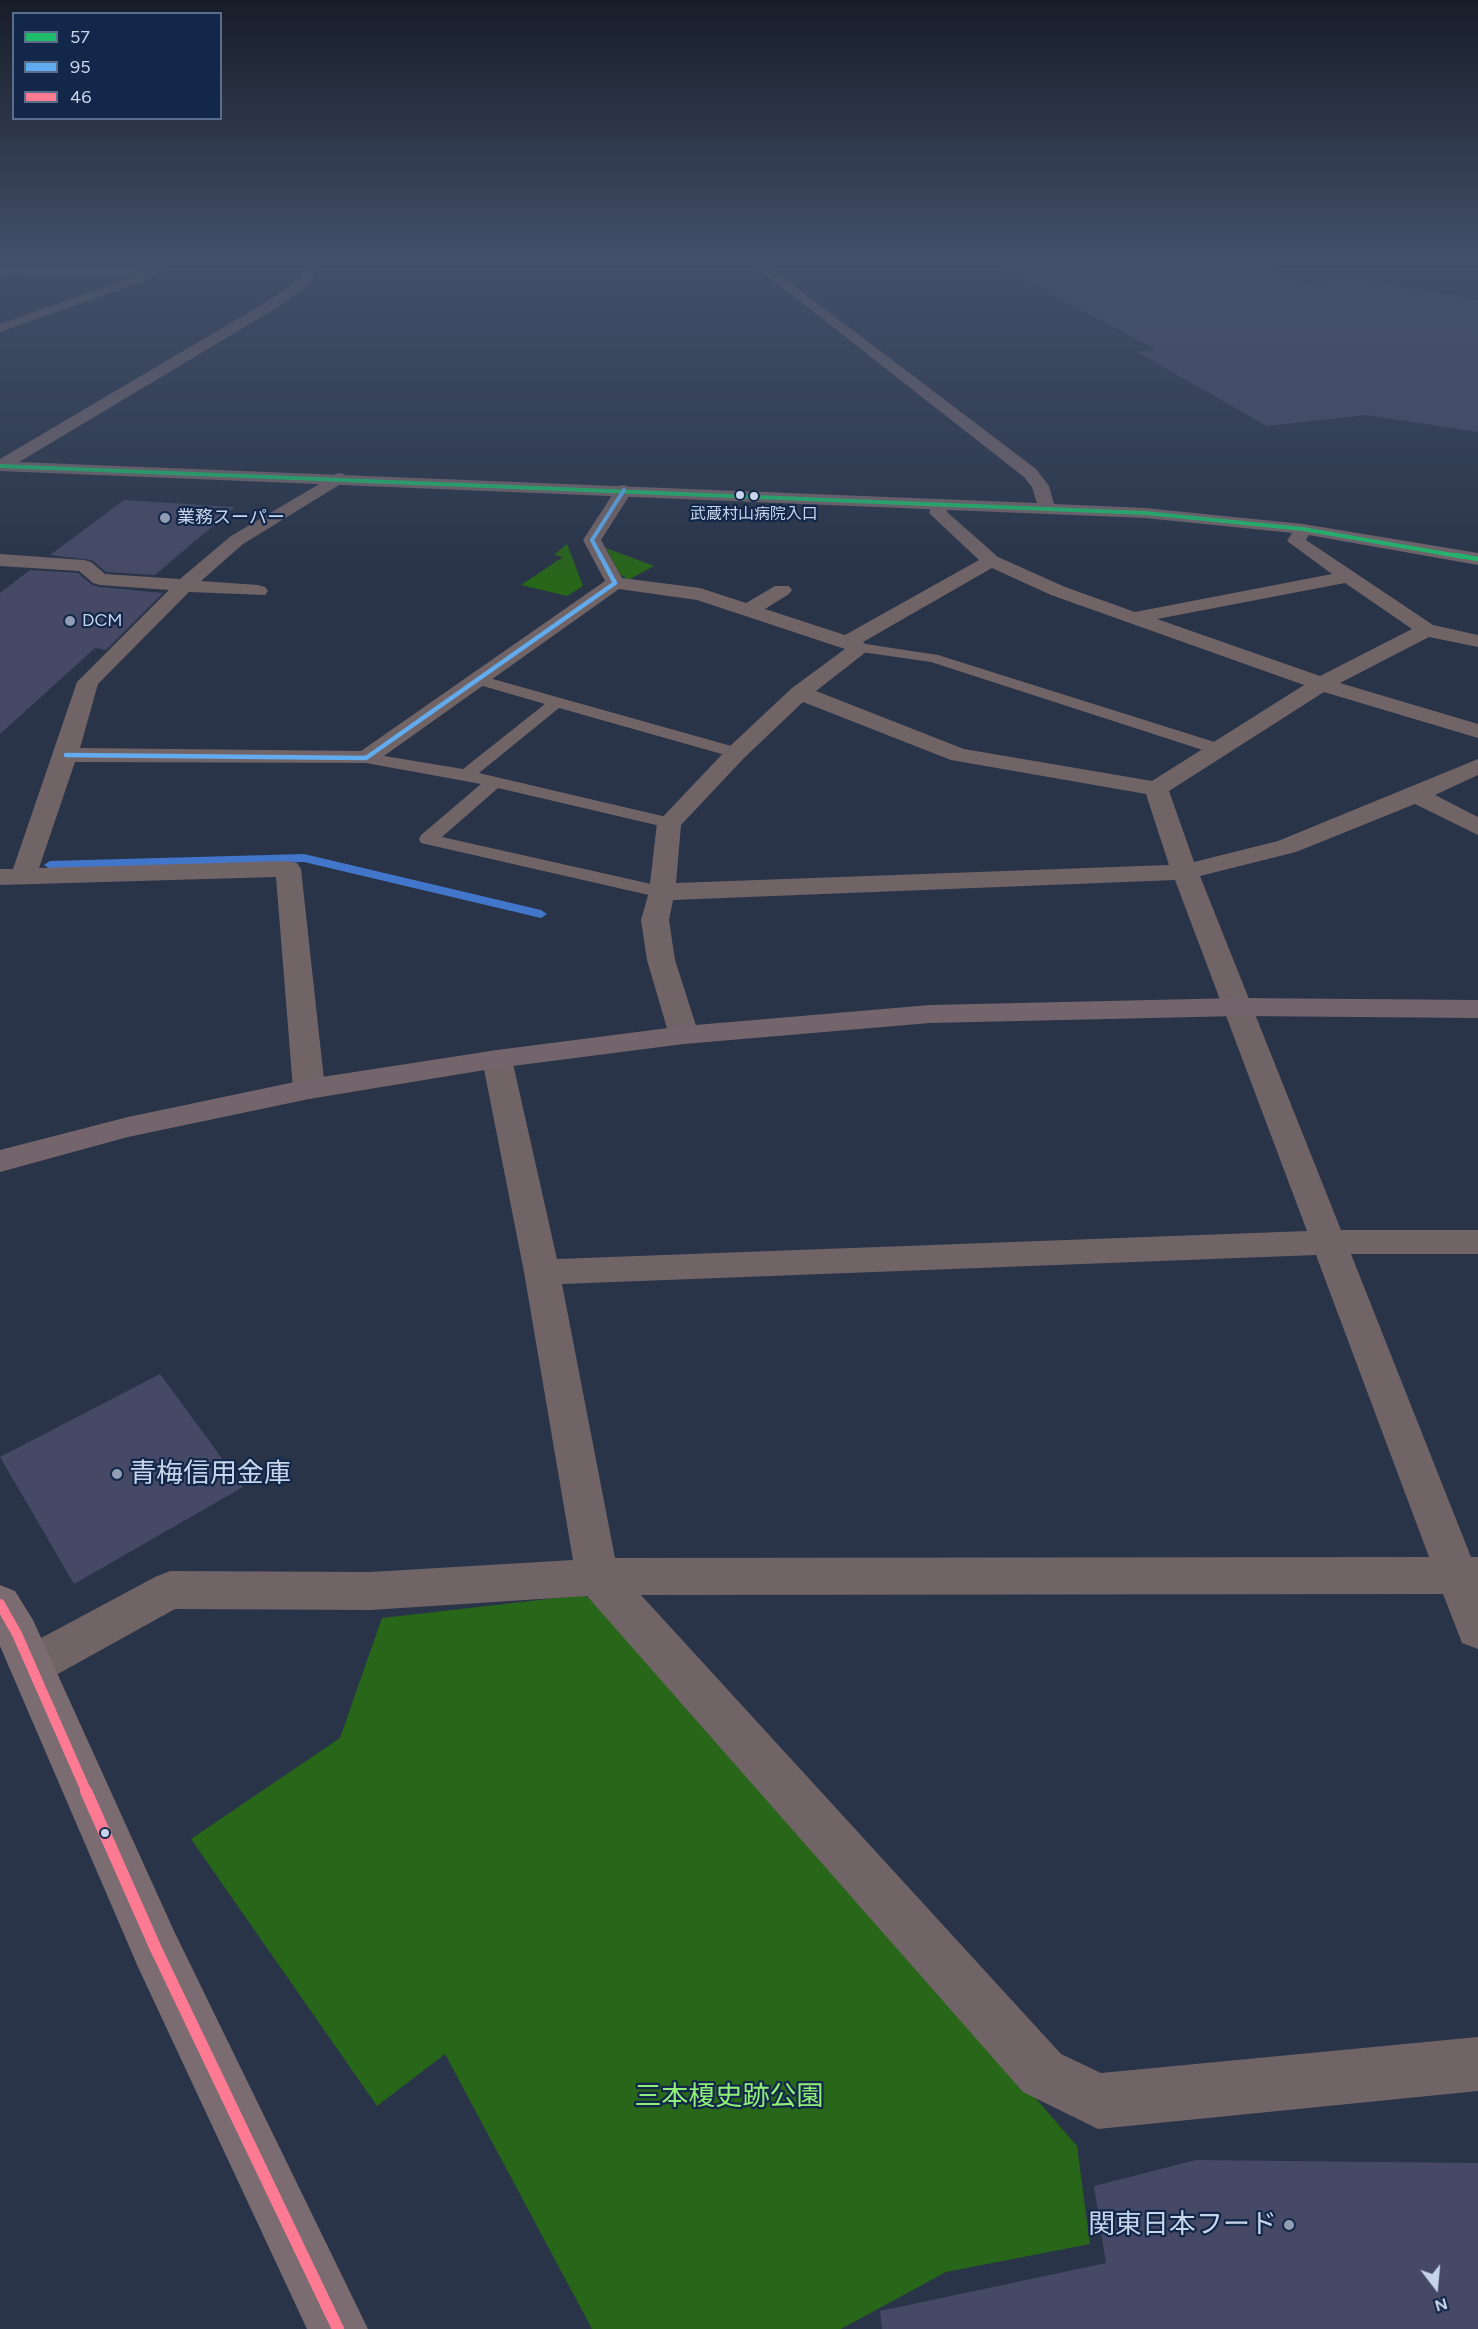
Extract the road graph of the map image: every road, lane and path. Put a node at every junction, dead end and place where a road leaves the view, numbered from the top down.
1 (166, 368) edge
2 (894, 368) edge
3 (0, 466) edge
4 (338, 478) junction
5 (624, 490) junction
6 (939, 504) junction
7 (1047, 508) junction
8 (1303, 529) junction
9 (1478, 559) edge
10 (0, 560) edge
11 (992, 561) junction
12 (1347, 577) junction
13 (615, 583) junction
14 (184, 586) junction
15 (782, 590) dead end
16 (258, 591) dead end
17 (748, 610) junction
18 (1132, 618) junction
19 (1426, 630) junction
20 (1478, 641) edge
21 (853, 645) junction
22 (476, 679) junction
23 (1321, 684) junction
24 (800, 693) junction
25 (557, 702) junction
26 (1478, 731) edge
27 (1218, 749) junction
28 (735, 753) junction
29 (66, 755) junction
30 (366, 758) junction
31 (1478, 766) edge
32 (466, 775) junction
33 (494, 782) junction
34 (1156, 789) junction
35 (1416, 795) junction
36 (669, 823) junction
37 (1478, 827) edge
38 (1185, 872) junction
39 (12, 876) edge
40 (662, 892) junction
41 (1239, 1007) junction
42 (1478, 1009) edge
43 (684, 1035) junction
44 (497, 1059) junction
45 (309, 1089) junction
46 (0, 1161) edge
47 (1330, 1242) junction
48 (1478, 1242) edge
49 (542, 1272) junction
50 (1467, 1575) edge
51 (597, 1577) junction
52 (0, 1604) edge
53 (1478, 1629) edge
54 (31, 1666) junction
55 (1478, 2064) edge
56 (338, 2329) edge

1 - 3 street
2 - 7 street
3 - 4 street
4 - 5 street
4 - 14 street
5 - 6 street
5 - 13 street
6 - 7 street
6 - 11 street
7 - 8 street
8 - 9 street
8 - 12 street
10 - 14 street
11 - 18 street
11 - 21 street
12 - 18 street
12 - 19 street
13 - 17 street
13 - 22 street
14 - 16 street
14 - 29 street
15 - 17 street
17 - 21 street
18 - 23 street
19 - 20 street
19 - 23 street
21 - 24 street
21 - 27 lane
22 - 25 lane
22 - 30 street
23 - 26 street
23 - 27 street
24 - 28 street
24 - 34 street
25 - 28 lane
25 - 32 lane
27 - 34 street
28 - 36 street
29 - 30 street
29 - 39 street
30 - 32 lane
31 - 35 street
32 - 33 lane
33 - 36 lane
33 - 40 lane
34 - 38 street
35 - 37 street
35 - 38 street
36 - 40 street
38 - 40 street
38 - 41 street
39 - 45 street
40 - 43 street
41 - 42 street
41 - 43 street
41 - 47 street
43 - 44 street
44 - 45 street
44 - 49 street
45 - 46 street
47 - 48 street
47 - 49 street
47 - 50 street
49 - 51 street
50 - 51 street
50 - 53 street
51 - 54 street
51 - 55 street
52 - 54 main road
54 - 56 main road

